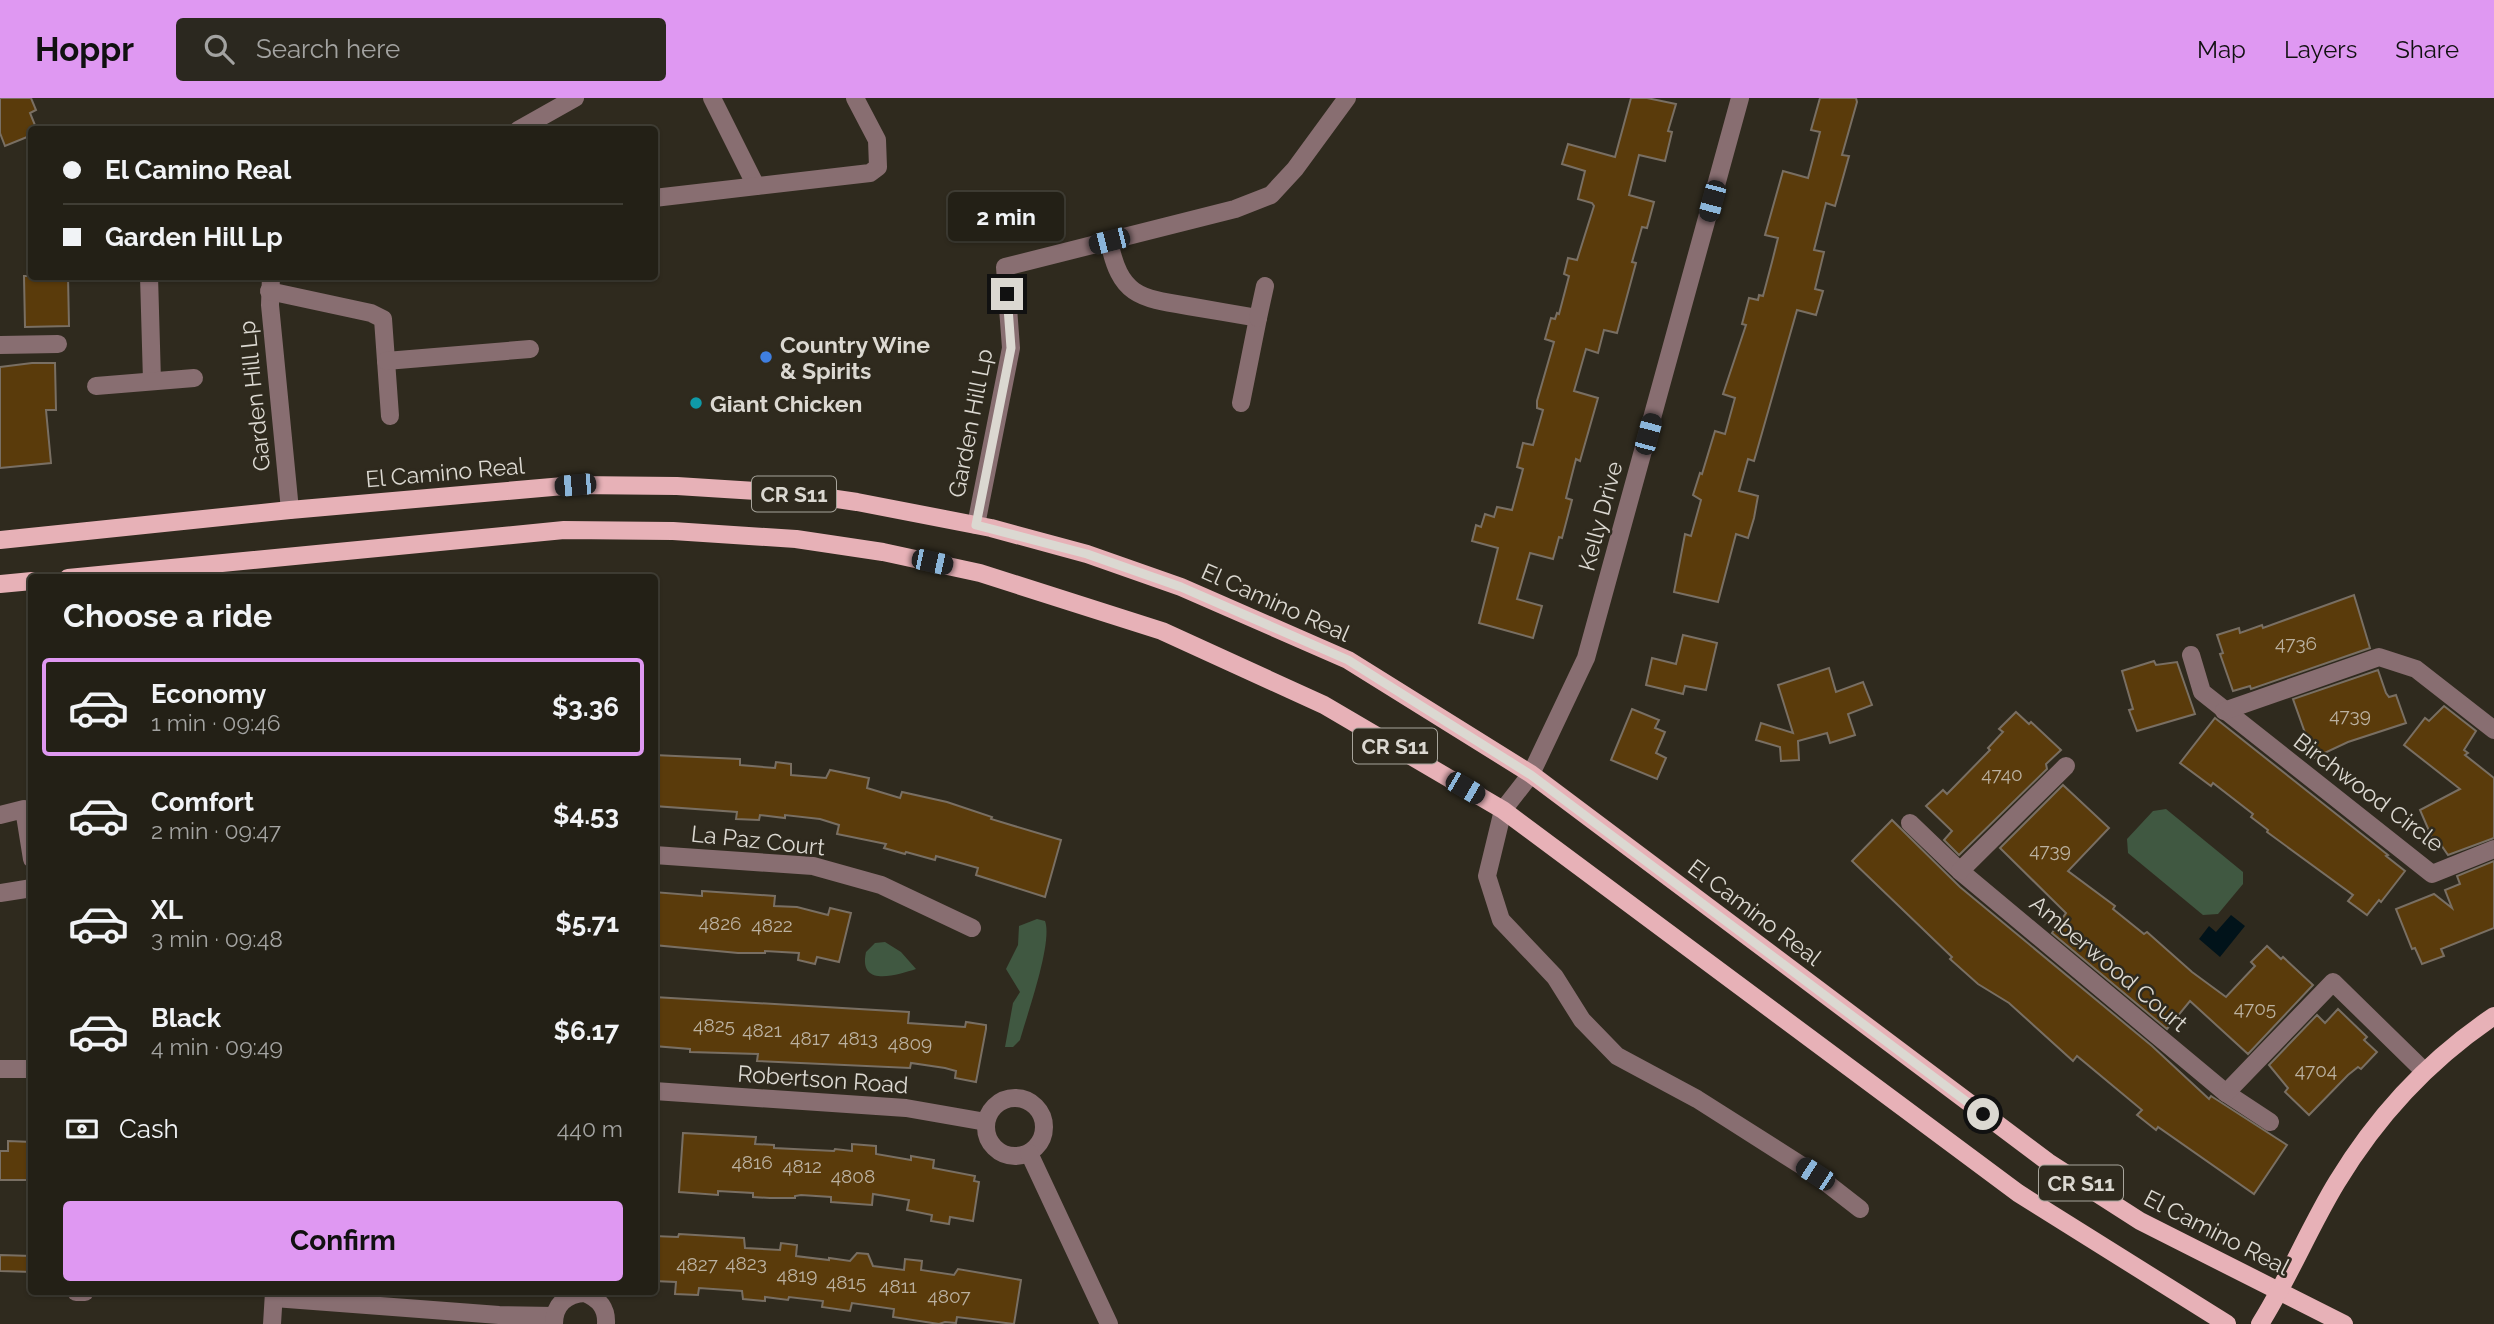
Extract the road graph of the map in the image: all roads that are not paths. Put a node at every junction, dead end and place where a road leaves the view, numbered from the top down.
1 (575, 98) edge
2 (712, 98) edge
3 (855, 98) edge
4 (1347, 98) edge
5 (1740, 98) edge
6 (526, 126) edge
7 (756, 186) junction
8 (658, 198) edge
9 (1109, 241) junction
10 (149, 280) edge
11 (270, 284) edge
12 (1265, 286) dead end
13 (1258, 318) junction
14 (58, 344) dead end
15 (0, 345) edge
16 (530, 349) dead end
17 (386, 361) junction
18 (194, 378) dead end
19 (152, 381) junction
20 (96, 386) dead end
21 (1241, 403) dead end
22 (390, 416) dead end
23 (290, 510) junction
24 (976, 525) junction
25 (0, 540) edge
26 (109, 574) edge
27 (28, 581) edge
28 (0, 584) edge
29 (2191, 655) dead end
30 (2224, 711) junction
31 (2494, 730) edge
32 (2066, 765) dead end
33 (1531, 775) junction
34 (27, 808) edge
35 (1503, 810) junction
36 (0, 815) edge
37 (1910, 824) dead end
38 (2494, 849) edge
39 (658, 855) edge
40 (1960, 871) junction
41 (28, 889) edge
42 (0, 893) edge
43 (971, 928) dead end
44 (2494, 1016) edge
45 (0, 1069) edge
46 (28, 1069) edge
47 (2424, 1071) junction
48 (658, 1091) edge
49 (2225, 1093) junction
50 (986, 1122) junction
51 (2270, 1122) dead end
52 (1029, 1153) junction
53 (1860, 1209) dead end
54 (2281, 1292) junction
55 (274, 1295) edge
56 (577, 1295) edge
57 (589, 1295) edge
58 (554, 1320) edge
59 (272, 1324) edge
60 (611, 1324) edge
61 (1108, 1324) edge
62 (2227, 1324) edge
63 (2260, 1324) edge
64 (2344, 1324) edge

1 - 6 street
2 - 7 street
3 - 7 street
4 - 9 street, Garden Hill Lp
5 - 33 street, Kelly Drive
7 - 8 street
9 - 13 street
9 - 24 street, Garden Hill Lp
10 - 19 street
11 - 17 street
11 - 23 street, Garden Hill Lp
12 - 13 street
13 - 21 street
14 - 15 street
16 - 17 street
17 - 22 street
18 - 19 street
19 - 20 street
23 - 24 main road, El Camino Real / CR S11
23 - 25 main road, El Camino Real / CR S11
24 - 33 main road, El Camino Real / CR S11
26 - 35 main road, CR S11
27 - 28 main road
29 - 30 street, Birchwood Circle
30 - 31 street
30 - 38 street, Birchwood Circle
32 - 40 street
33 - 35 street, Kelly Drive
33 - 54 main road, El Camino Real / CR S11
34 - 36 street
35 - 53 street
35 - 62 main road, CR S11
37 - 40 street, Amberwood Court
39 - 43 street, La Paz Court
40 - 49 street, Amberwood Court
41 - 42 street
44 - 47 main road
45 - 46 street
47 - 49 street
47 - 54 main road
48 - 50 street, Robertson Road
49 - 51 street, Amberwood Court
50 - 52 street
50 - 52 street
52 - 61 street
54 - 63 main road
54 - 64 main road, El Camino Real / CR S11
55 - 58 street
55 - 59 street
56 - 58 street
57 - 60 street

